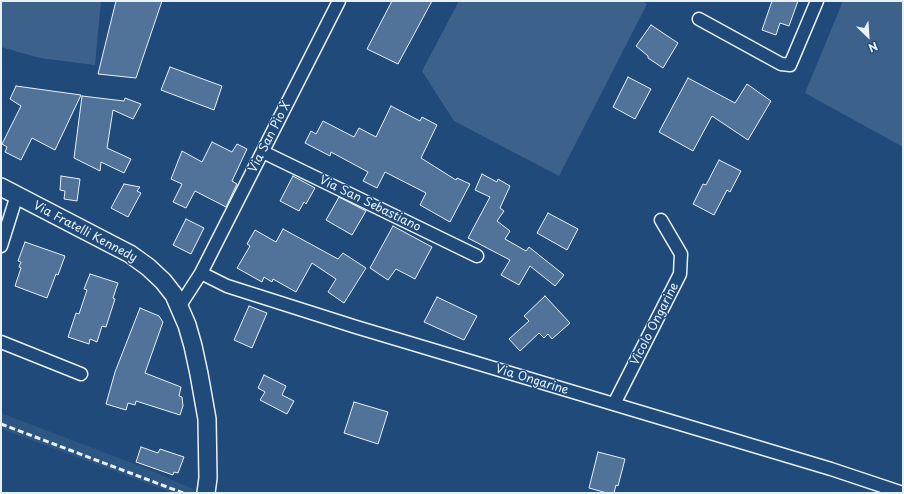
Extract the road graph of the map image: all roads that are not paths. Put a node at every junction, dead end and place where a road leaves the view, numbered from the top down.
1 (339, 1) edge
2 (817, 1) edge
3 (699, 19) dead end
4 (263, 152) junction
5 (1, 187) edge
6 (17, 195) junction
7 (661, 220) dead end
8 (1, 246) edge
9 (477, 256) dead end
10 (201, 273) junction
11 (179, 307) junction
12 (1, 342) edge
13 (81, 374) dead end
14 (614, 404) junction
15 (206, 493) edge
16 (903, 493) edge

1 - 4 street, Via San Pio X
2 - 3 street
4 - 9 street, Via San Sebastiano
4 - 10 street, Via San Pio X
5 - 6 street, Via Fratelli Kennedy
6 - 8 street
6 - 11 street, Via Fratelli Kennedy
7 - 14 street, Vicolo Ongarine
10 - 11 street
10 - 14 street, Via Ongarine
11 - 15 street, Via Fratelli Kennedy
12 - 13 street
14 - 16 street, Via Ongarine

